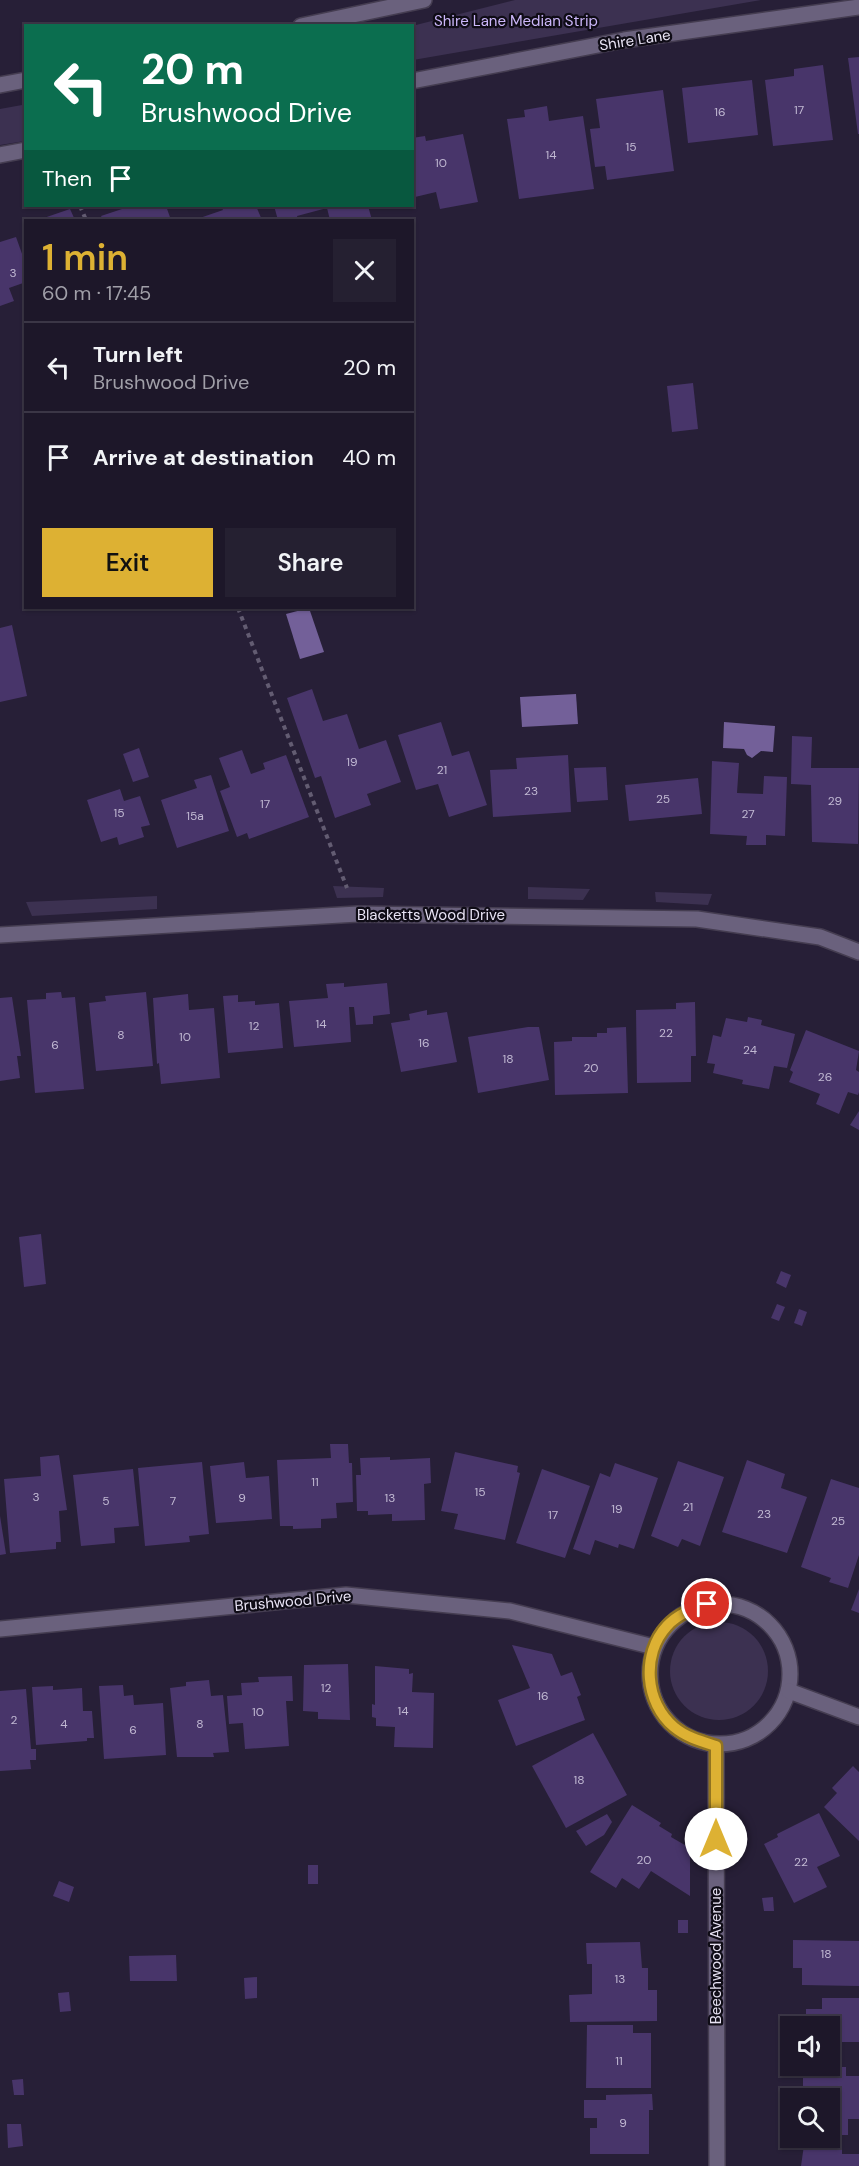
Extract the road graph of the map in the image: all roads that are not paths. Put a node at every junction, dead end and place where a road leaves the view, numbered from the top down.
1 (424, 0) edge
2 (859, 7) edge
3 (373, 18) edge
4 (319, 24) edge
5 (24, 80) edge
6 (414, 81) edge
7 (0, 85) edge
8 (24, 150) edge
9 (0, 155) edge
10 (0, 935) edge
11 (859, 952) edge
12 (0, 1629) edge
13 (654, 1647) junction
14 (789, 1691) junction
15 (859, 1717) edge
16 (716, 1746) junction
17 (717, 2166) edge

1 - 3 street
2 - 6 street, Shire Lane
3 - 4 street
5 - 7 street
8 - 9 street
10 - 11 street, Blacketts Wood Drive
12 - 13 street, Brushwood Drive
13 - 14 street
13 - 16 street
14 - 15 street
14 - 16 street
16 - 17 street, Beechwood Avenue

